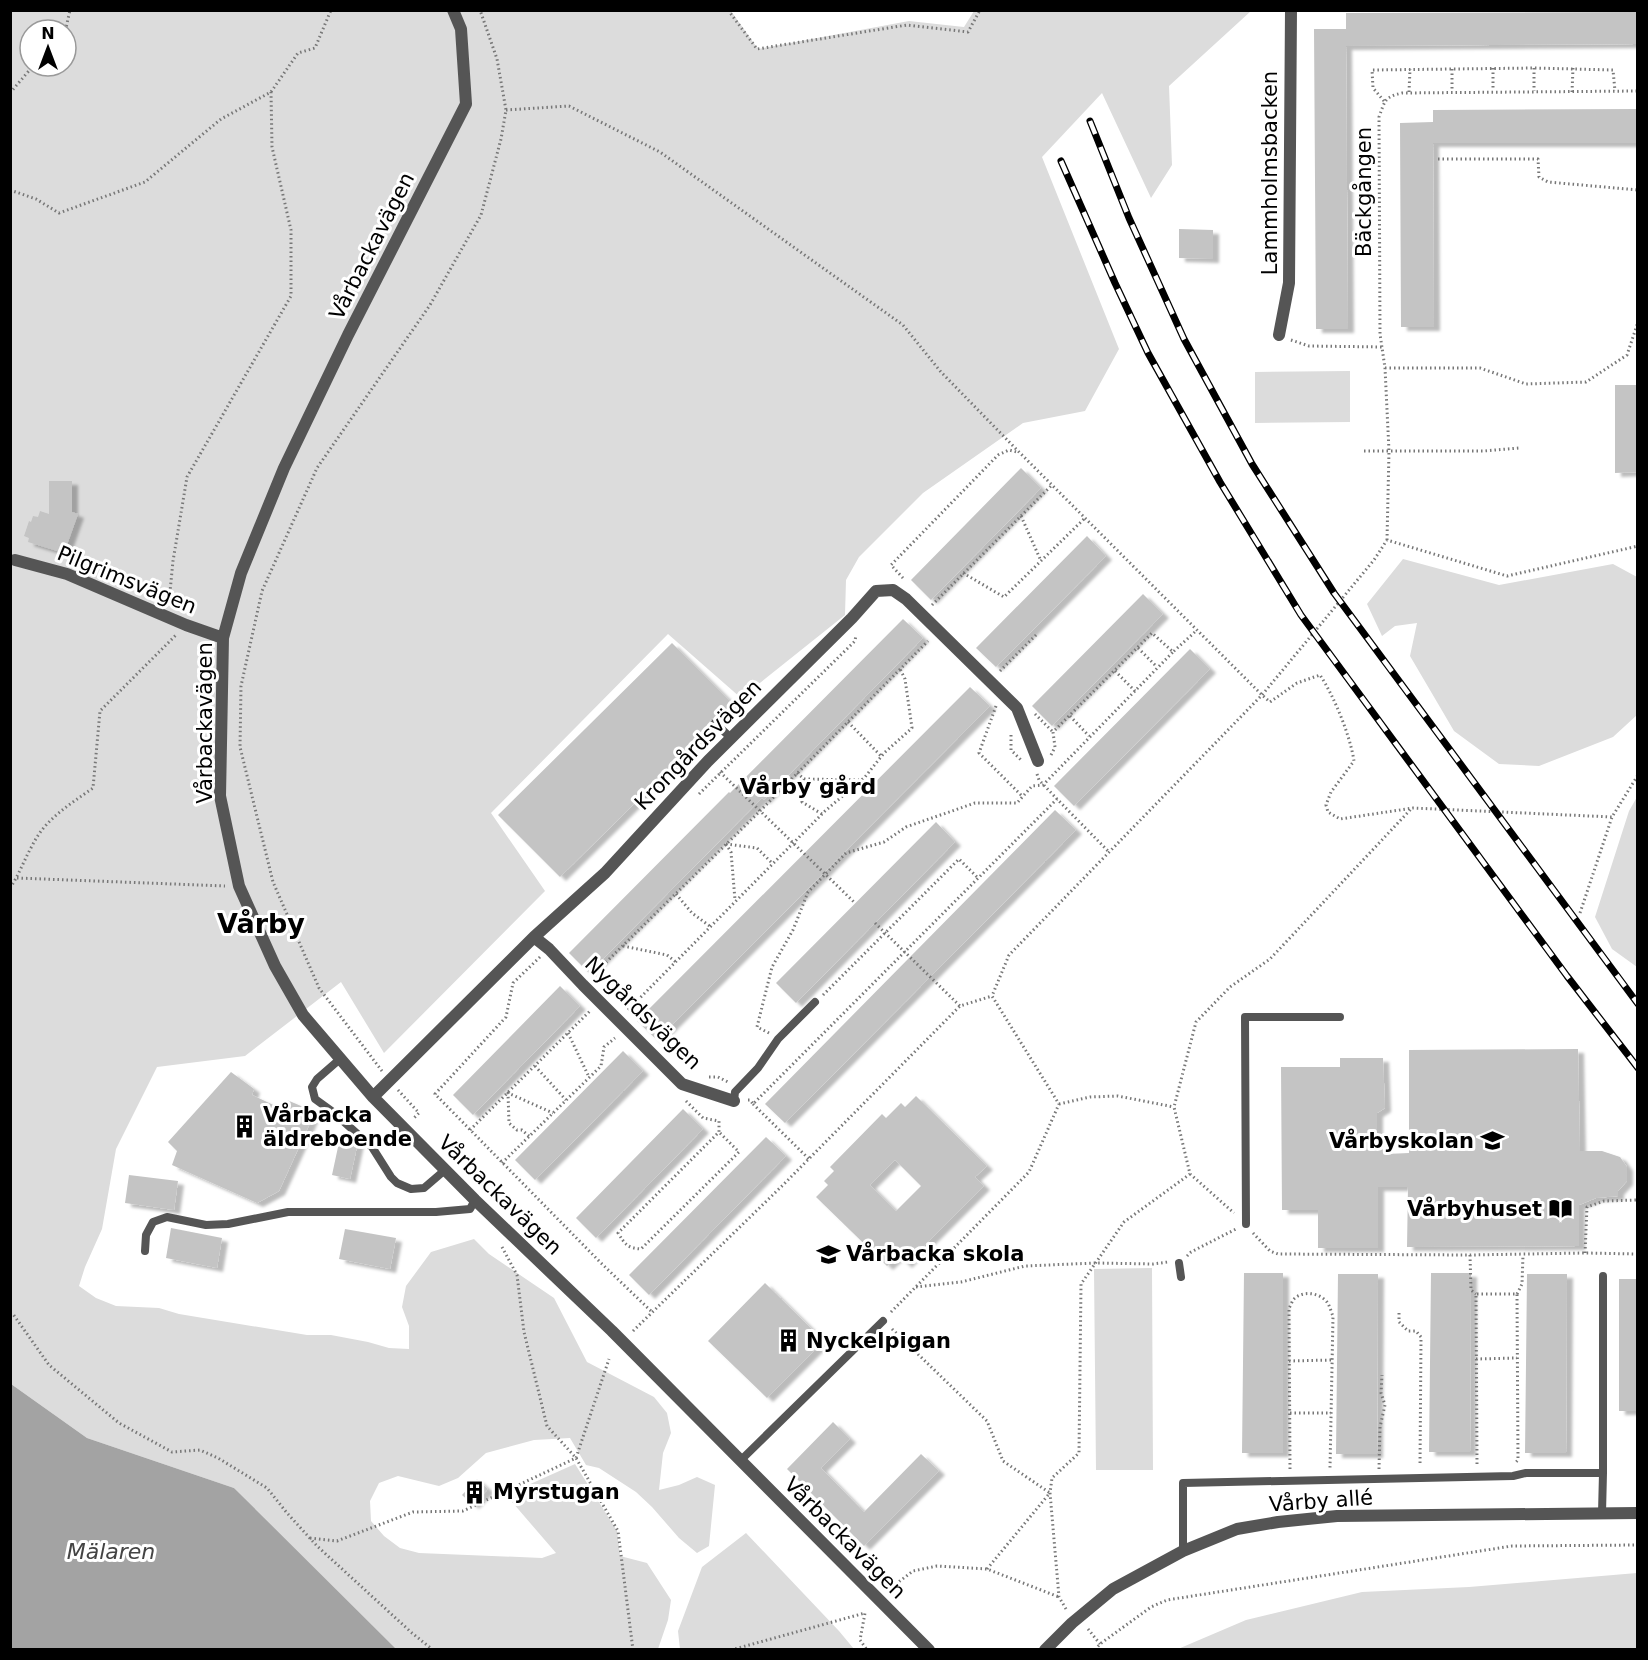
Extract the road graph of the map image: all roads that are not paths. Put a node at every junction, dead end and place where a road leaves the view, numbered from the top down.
1 (453, 10) edge
2 (1291, 10) edge
3 (1279, 335) road end
4 (15, 560) dead end
5 (223, 638) junction
6 (715, 723) dead end
7 (731, 738) junction
8 (1038, 763) road end
9 (534, 937) junction
10 (815, 1002) road end
11 (1340, 1017) dead end
12 (340, 1059) junction
13 (373, 1097) junction
14 (734, 1101) joint
15 (446, 1170) junction
16 (475, 1200) junction
17 (1246, 1224) road end
18 (145, 1251) dead end
19 (1179, 1263) road end
20 (1603, 1276) dead end
21 (1181, 1277) dead end
22 (883, 1321) road end
23 (740, 1461) junction
24 (1603, 1473) junction
25 (1602, 1513) junction
26 (1638, 1513) edge
27 (1183, 1551) junction
28 (929, 1650) edge
29 (1045, 1650) edge

1 - 5 street, Vårbackavägen
2 - 3 street, Lammholmsbacken
4 - 5 street, Pilgrimsvägen
5 - 12 street, Vårbackavägen
6 - 7 lane
7 - 8 street, Krongårdsvägen
7 - 9 street, Krongårdsvägen
9 - 13 street, Krongårdsvägen
9 - 14 street, Nygårdsvägen
10 - 14 lane
11 - 17 lane
12 - 13 street, Vårbackavägen
12 - 15 lane
13 - 15 street, Vårbackavägen
15 - 16 street, Vårbackavägen
16 - 18 lane
16 - 23 street, Vårbackavägen
19 - 21 lane
20 - 24 lane
22 - 23 lane
23 - 28 street, Vårbackavägen
24 - 25 lane
24 - 27 lane
25 - 26 street, Vårby allé
25 - 27 street, Vårby allé
27 - 29 street, Vårby allé

